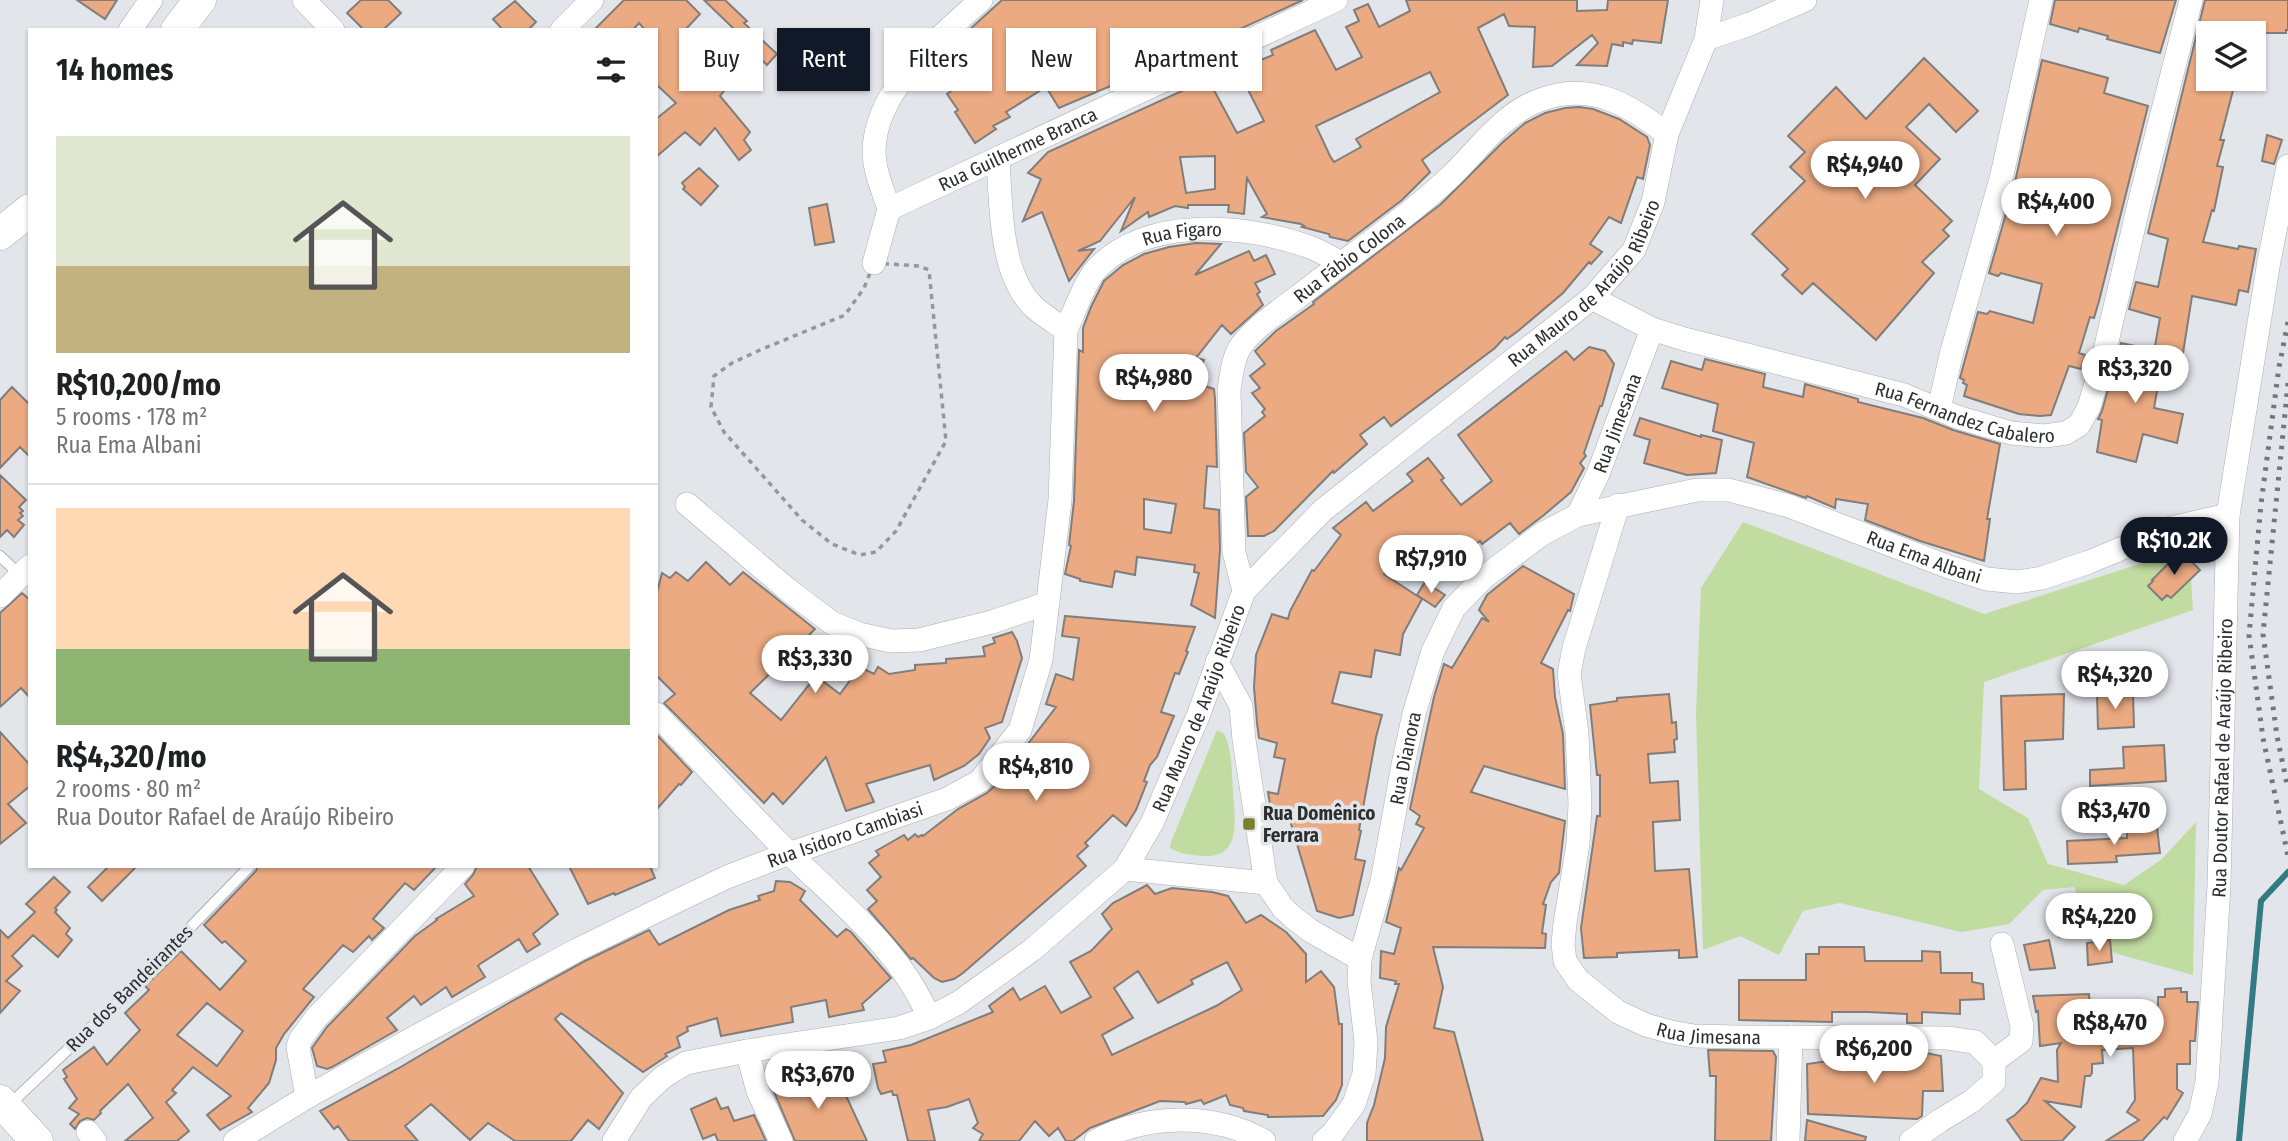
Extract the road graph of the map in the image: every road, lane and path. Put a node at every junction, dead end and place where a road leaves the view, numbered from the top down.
1 (151, 0) edge
2 (200, 0) edge
3 (304, 0) edge
4 (592, 0) edge
5 (981, 0) edge
6 (1336, 0) edge
7 (1712, 0) edge
8 (1805, 0) edge
9 (2041, 0) edge
10 (2191, 0) edge
11 (131, 28) edge
12 (179, 28) edge
13 (331, 28) edge
14 (564, 28) edge
15 (1706, 39) junction
16 (1667, 134) junction
17 (998, 159) junction
18 (2288, 166) edge
19 (889, 209) junction
20 (28, 212) edge
21 (0, 234) edge
22 (874, 263) junction
23 (1341, 263) junction
24 (1592, 298) junction
25 (1652, 329) junction
26 (1066, 330) junction
27 (1939, 409) junction
28 (687, 504) dead end
29 (1618, 505) junction
30 (1578, 514) junction
31 (2228, 514) junction
32 (0, 555) edge
33 (25, 570) edge
34 (1244, 591) junction
35 (0, 596) edge
36 (1048, 603) junction
37 (1217, 662) junction
38 (658, 716) edge
39 (789, 853) junction
40 (248, 868) edge
41 (461, 868) edge
42 (1125, 869) junction
43 (1265, 883) junction
44 (2002, 944) dead end
45 (1360, 959) junction
46 (929, 1018) junction
47 (1791, 1037) junction
48 (747, 1051) junction
49 (1994, 1061) junction
50 (307, 1097) junction
51 (3, 1104) edge
52 (37, 1141) edge
53 (235, 1141) edge
54 (614, 1141) edge
55 (781, 1141) edge
56 (1096, 1141) edge
57 (1264, 1141) edge
58 (1324, 1141) edge
59 (1788, 1141) edge
60 (1911, 1141) edge
61 (2185, 1141) edge

1 - 11 street
2 - 12 main road
3 - 13 street
4 - 14 street
5 - 19 street
6 - 17 street, Rua Guilherme Branca
7 - 15 street, Rua Mauro de Araújo Ribeiro
8 - 15 street
9 - 27 street
10 - 27 street, Rua Fernandez Cabalero
15 - 16 street, Rua Mauro de Araújo Ribeiro
16 - 23 street, Rua Fábio Colona
16 - 24 street, Rua Mauro de Araújo Ribeiro
17 - 19 street, Rua Guilherme Branca
17 - 26 street
18 - 31 street, Rua Doutor Rafael de Araújo Ribeiro
19 - 22 street
20 - 21 main road
22 - 22 path
23 - 26 street, Rua Figaro
23 - 34 street, Rua Fábio Colona
24 - 25 street, Rua Fernandez Cabalero
24 - 34 street, Rua Mauro de Araújo Ribeiro
25 - 27 street, Rua Fernandez Cabalero
25 - 30 street, Rua Jimesana
26 - 36 street, Rua Isidoro Cambiasi
28 - 36 street
29 - 30 street, Rua Ema Albani
29 - 31 street, Rua Ema Albani
29 - 47 street, Rua Jimesana
30 - 45 street, Rua Dianora
31 - 61 street, Rua Doutor Rafael de Araújo Ribeiro
32 - 33 lane
33 - 35 street
34 - 37 street, Rua Mauro de Araújo Ribeiro
36 - 39 street, Rua Isidoro Cambiasi
37 - 42 street, Rua Mauro de Araújo Ribeiro
37 - 43 street
38 - 39 street
39 - 46 street
39 - 50 street, Rua Isidoro Cambiasi
40 - 51 lane, Rua dos Bandeirantes
41 - 50 street
42 - 43 street
42 - 46 street, Rua Mauro de Araújo Ribeiro
43 - 45 street
44 - 49 street
45 - 58 street, Rua Dianora
46 - 48 street, Rua Mauro de Araújo Ribeiro
47 - 49 street, Rua Jimesana
47 - 59 street
48 - 54 street, Rua Mauro de Araújo Ribeiro
48 - 55 street
49 - 60 street
50 - 53 street, Rua Isidoro Cambiasi
51 - 52 main road
56 - 57 street

